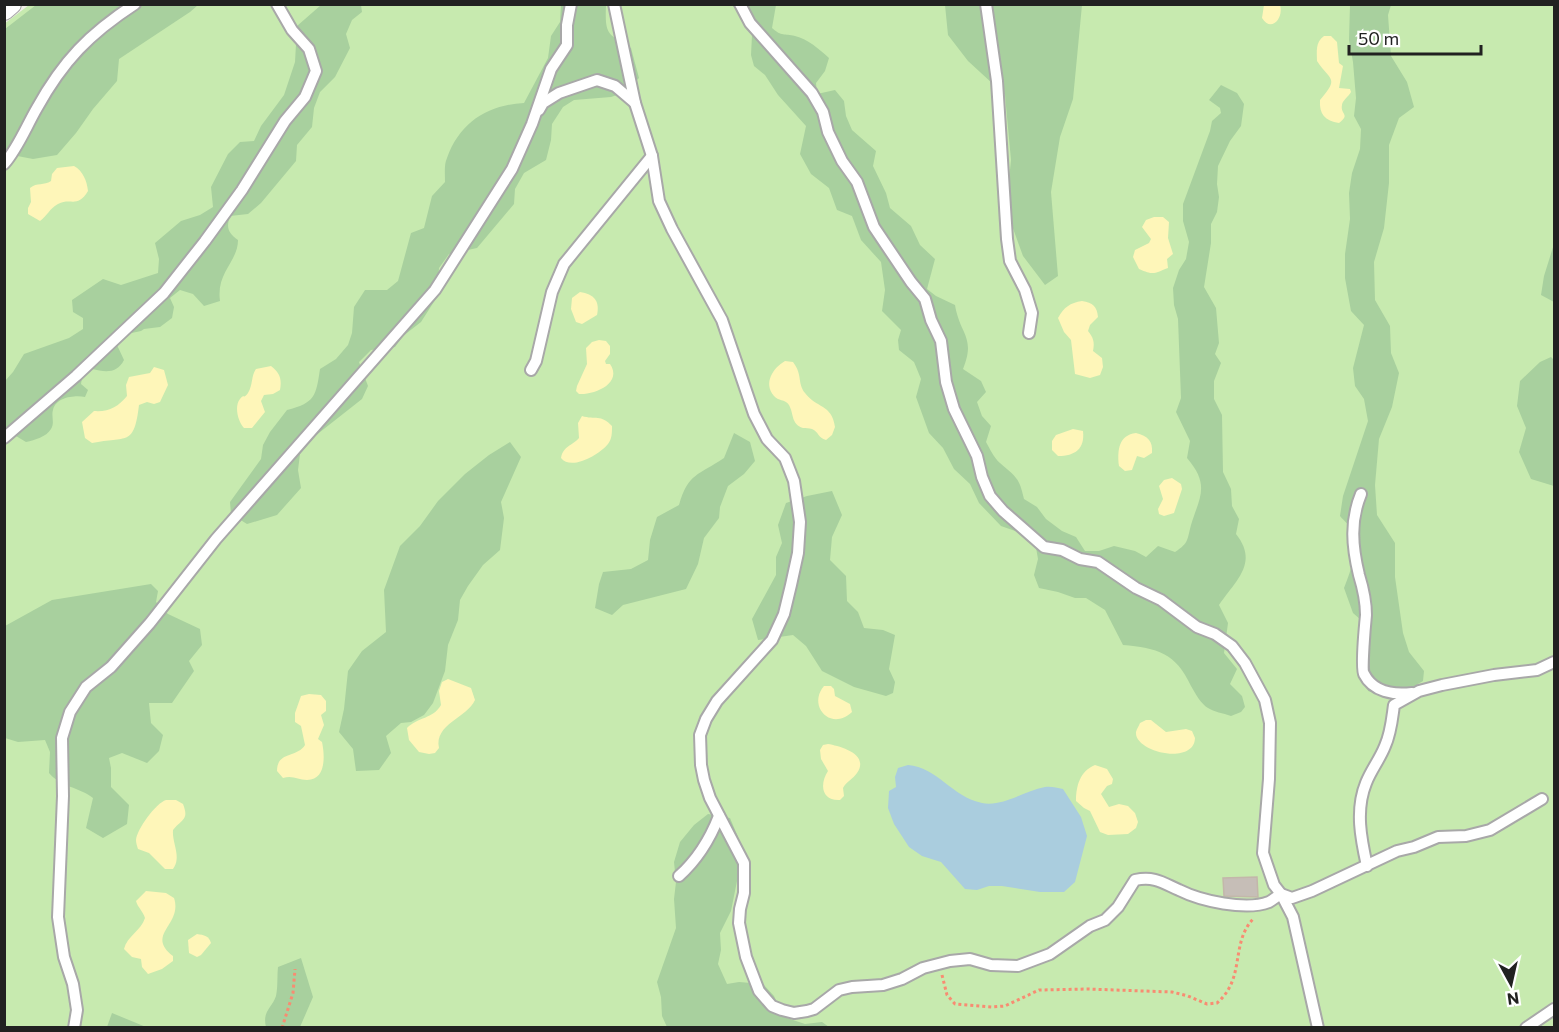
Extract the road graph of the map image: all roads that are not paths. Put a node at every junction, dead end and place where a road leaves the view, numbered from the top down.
1 (11, 4) edge
2 (135, 4) edge
3 (277, 4) edge
4 (571, 4) edge
5 (614, 4) edge
6 (740, 4) edge
7 (986, 4) edge
8 (4, 10) edge
9 (635, 103) junction
10 (532, 124) junction
11 (652, 156) junction
12 (4, 164) edge
13 (1029, 333) dead end
14 (531, 370) dead end
15 (4, 438) edge
16 (1361, 494) dead end
17 (1554, 662) edge
18 (1419, 691) junction
19 (1542, 799) dead end
20 (719, 816) junction
21 (1367, 866) junction
22 (679, 876) dead end
23 (1281, 894) junction
24 (1554, 1009) edge
25 (74, 1028) edge
26 (1318, 1028) edge
27 (1526, 1028) edge

1 - 8 street
2 - 12 lane
3 - 15 lane
4 - 10 lane
5 - 9 lane
6 - 23 lane
7 - 13 lane
9 - 10 lane
9 - 11 lane
10 - 25 lane
11 - 14 lane
11 - 20 lane
16 - 18 lane
17 - 18 lane
18 - 21 lane
19 - 21 lane
20 - 22 lane
20 - 23 lane
21 - 23 lane
23 - 26 lane
24 - 27 lane

